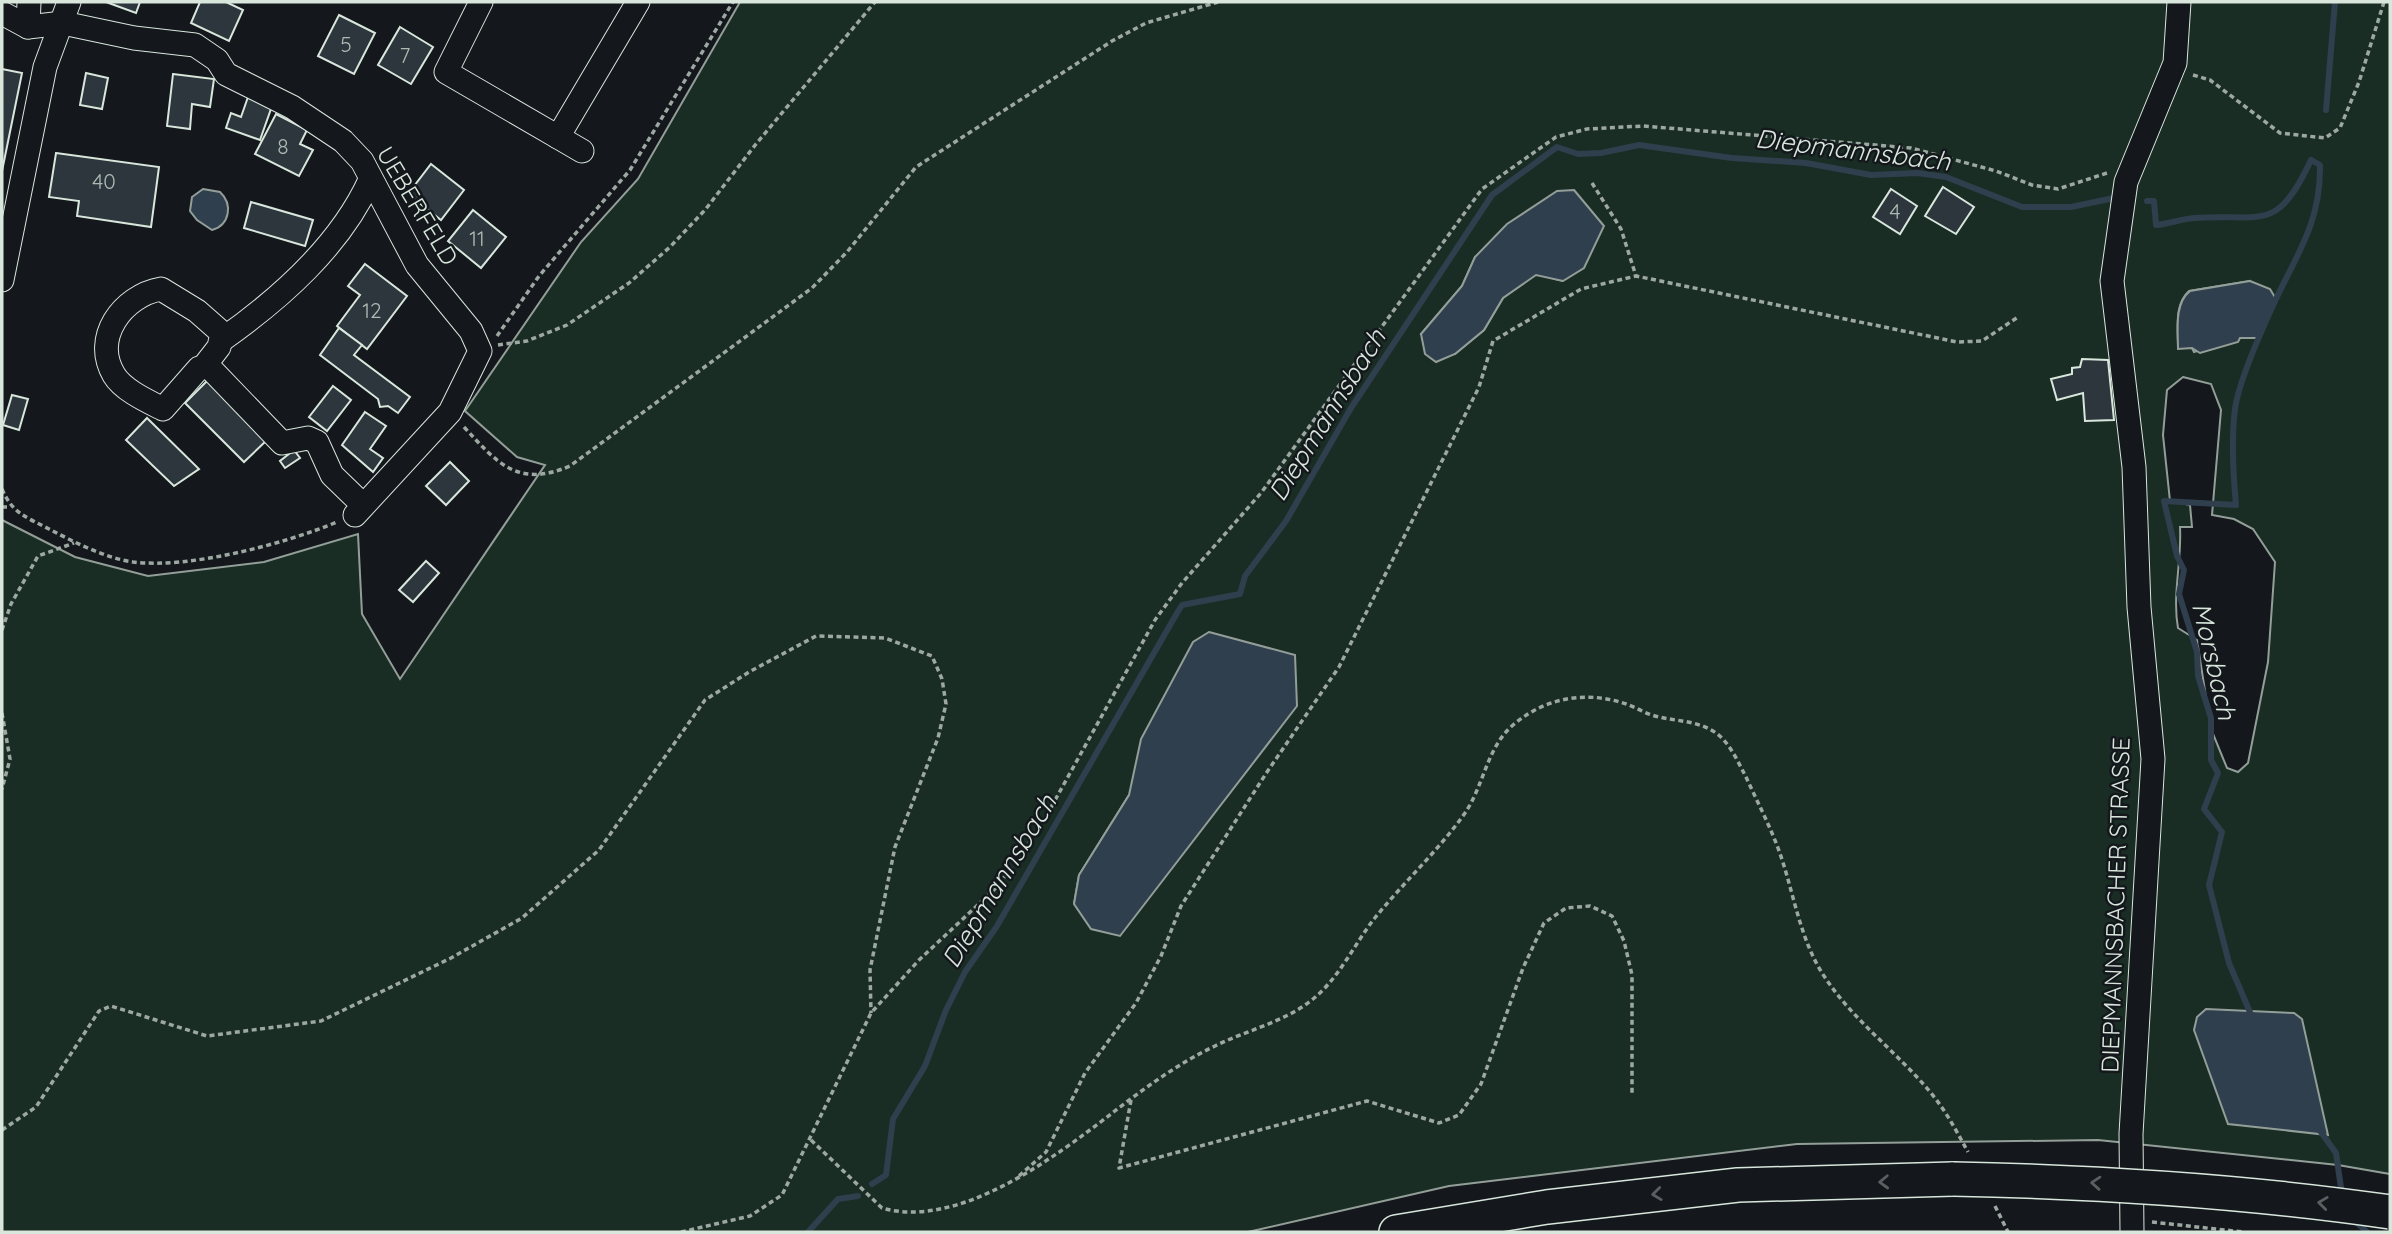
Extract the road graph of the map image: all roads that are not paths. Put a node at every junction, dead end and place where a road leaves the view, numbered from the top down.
1 (29, 2) edge
2 (481, 2) edge
3 (638, 2) edge
4 (2179, 2) edge
5 (66, 12) edge
6 (2, 13) edge
7 (28, 27) junction
8 (558, 137) junction
9 (582, 151) dead end
10 (370, 180) junction
11 (6, 252) edge
12 (2, 281) edge
13 (223, 338) junction
14 (205, 365) junction
15 (2390, 1212) edge
16 (2132, 1226) edge
17 (1396, 1232) edge

1 - 7 street
2 - 8 street
3 - 8 street
4 - 16 street, DIEPMANNSBACHER STRASSE
5 - 7 street, UEBERFELD
5 - 10 street, UEBERFELD
5 - 11 street
6 - 7 street
8 - 9 street
10 - 13 street
10 - 14 street, UEBERFELD
11 - 12 street
13 - 14 street
13 - 14 street
15 -> 17 highway, bridge

